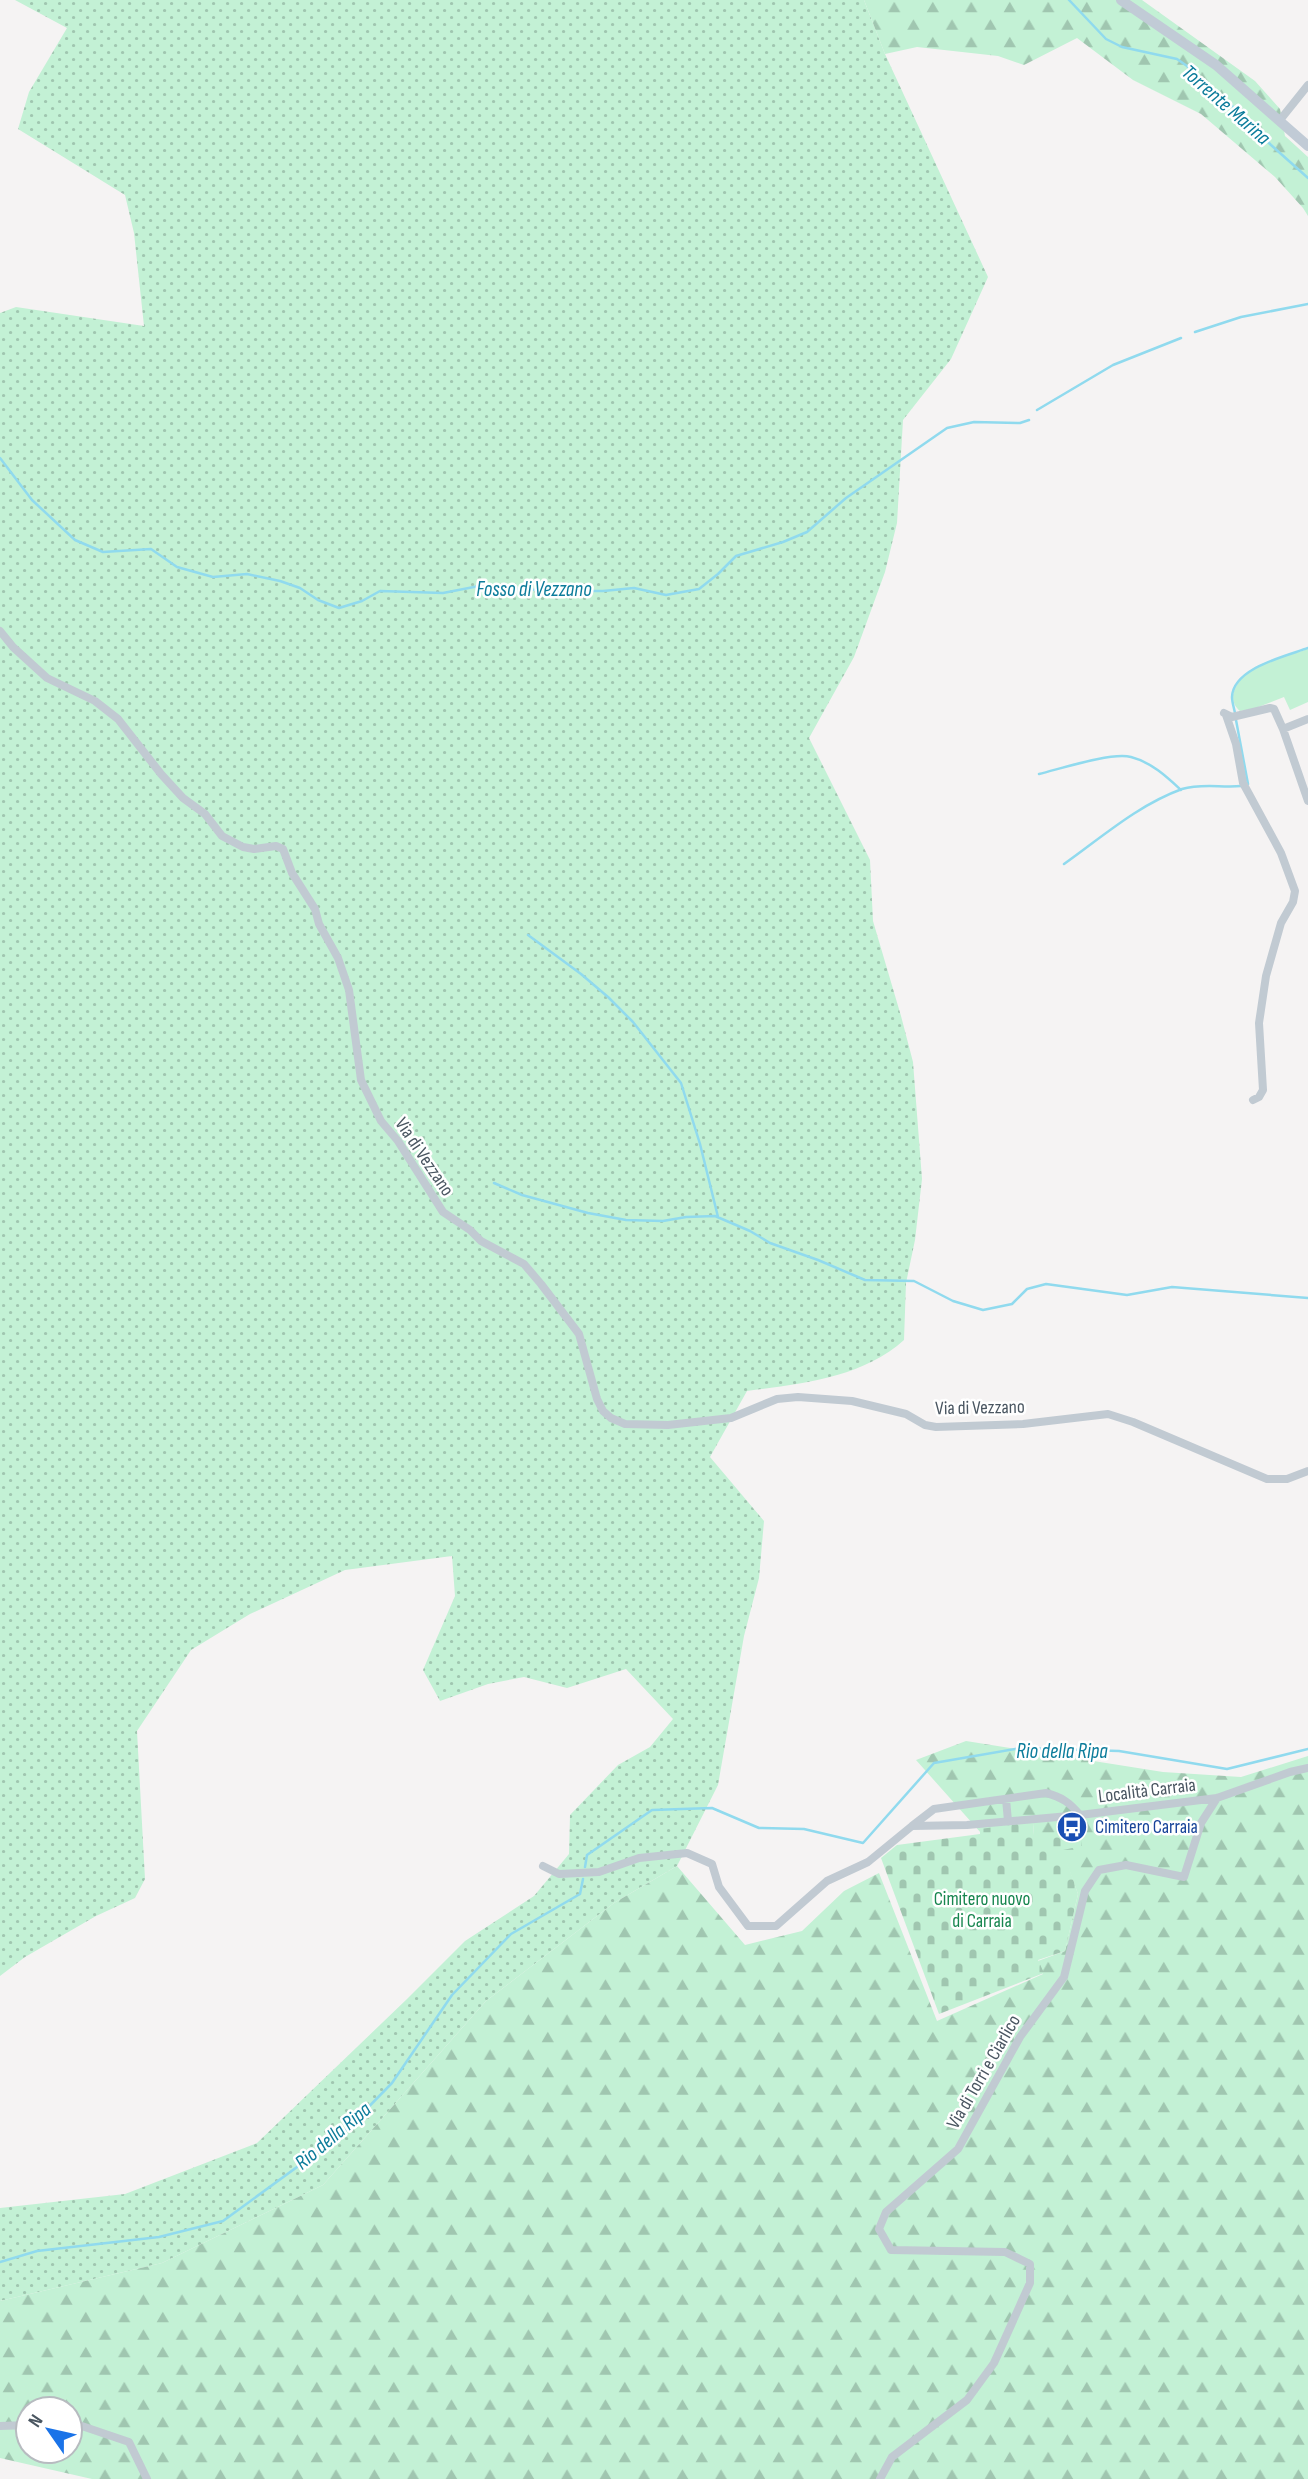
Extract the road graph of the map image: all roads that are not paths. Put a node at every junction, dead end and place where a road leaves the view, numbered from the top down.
1 (1121, 0) edge
2 (1308, 85) edge
3 (1280, 120) junction
4 (1308, 146) edge
5 (0, 631) edge
6 (1308, 719) edge
7 (1283, 729) junction
8 (1308, 801) edge
9 (1252, 1100) dead end
10 (1308, 1471) edge
11 (1308, 1768) edge
12 (1217, 1798) junction
13 (1006, 1799) junction
14 (1080, 1815) junction
15 (1008, 1821) junction
16 (912, 1826) junction
17 (542, 1867) dead end
18 (84, 2427) edge
19 (147, 2479) edge
20 (880, 2479) edge

1 - 3 main road
2 - 3 street
3 - 4 main road
5 - 10 street, Via di Vezzano
6 - 7 street
7 - 8 street
7 - 9 street
11 - 12 street
12 - 14 street, Località Carraia
12 - 20 street, Via di Torri e Ciarlico
13 - 14 street, Località Carraia
13 - 15 street
13 - 16 street, Località Carraia
14 - 15 street, Località Carraia
15 - 16 street, Località Carraia
16 - 17 street, Località Carraia
18 - 19 street

